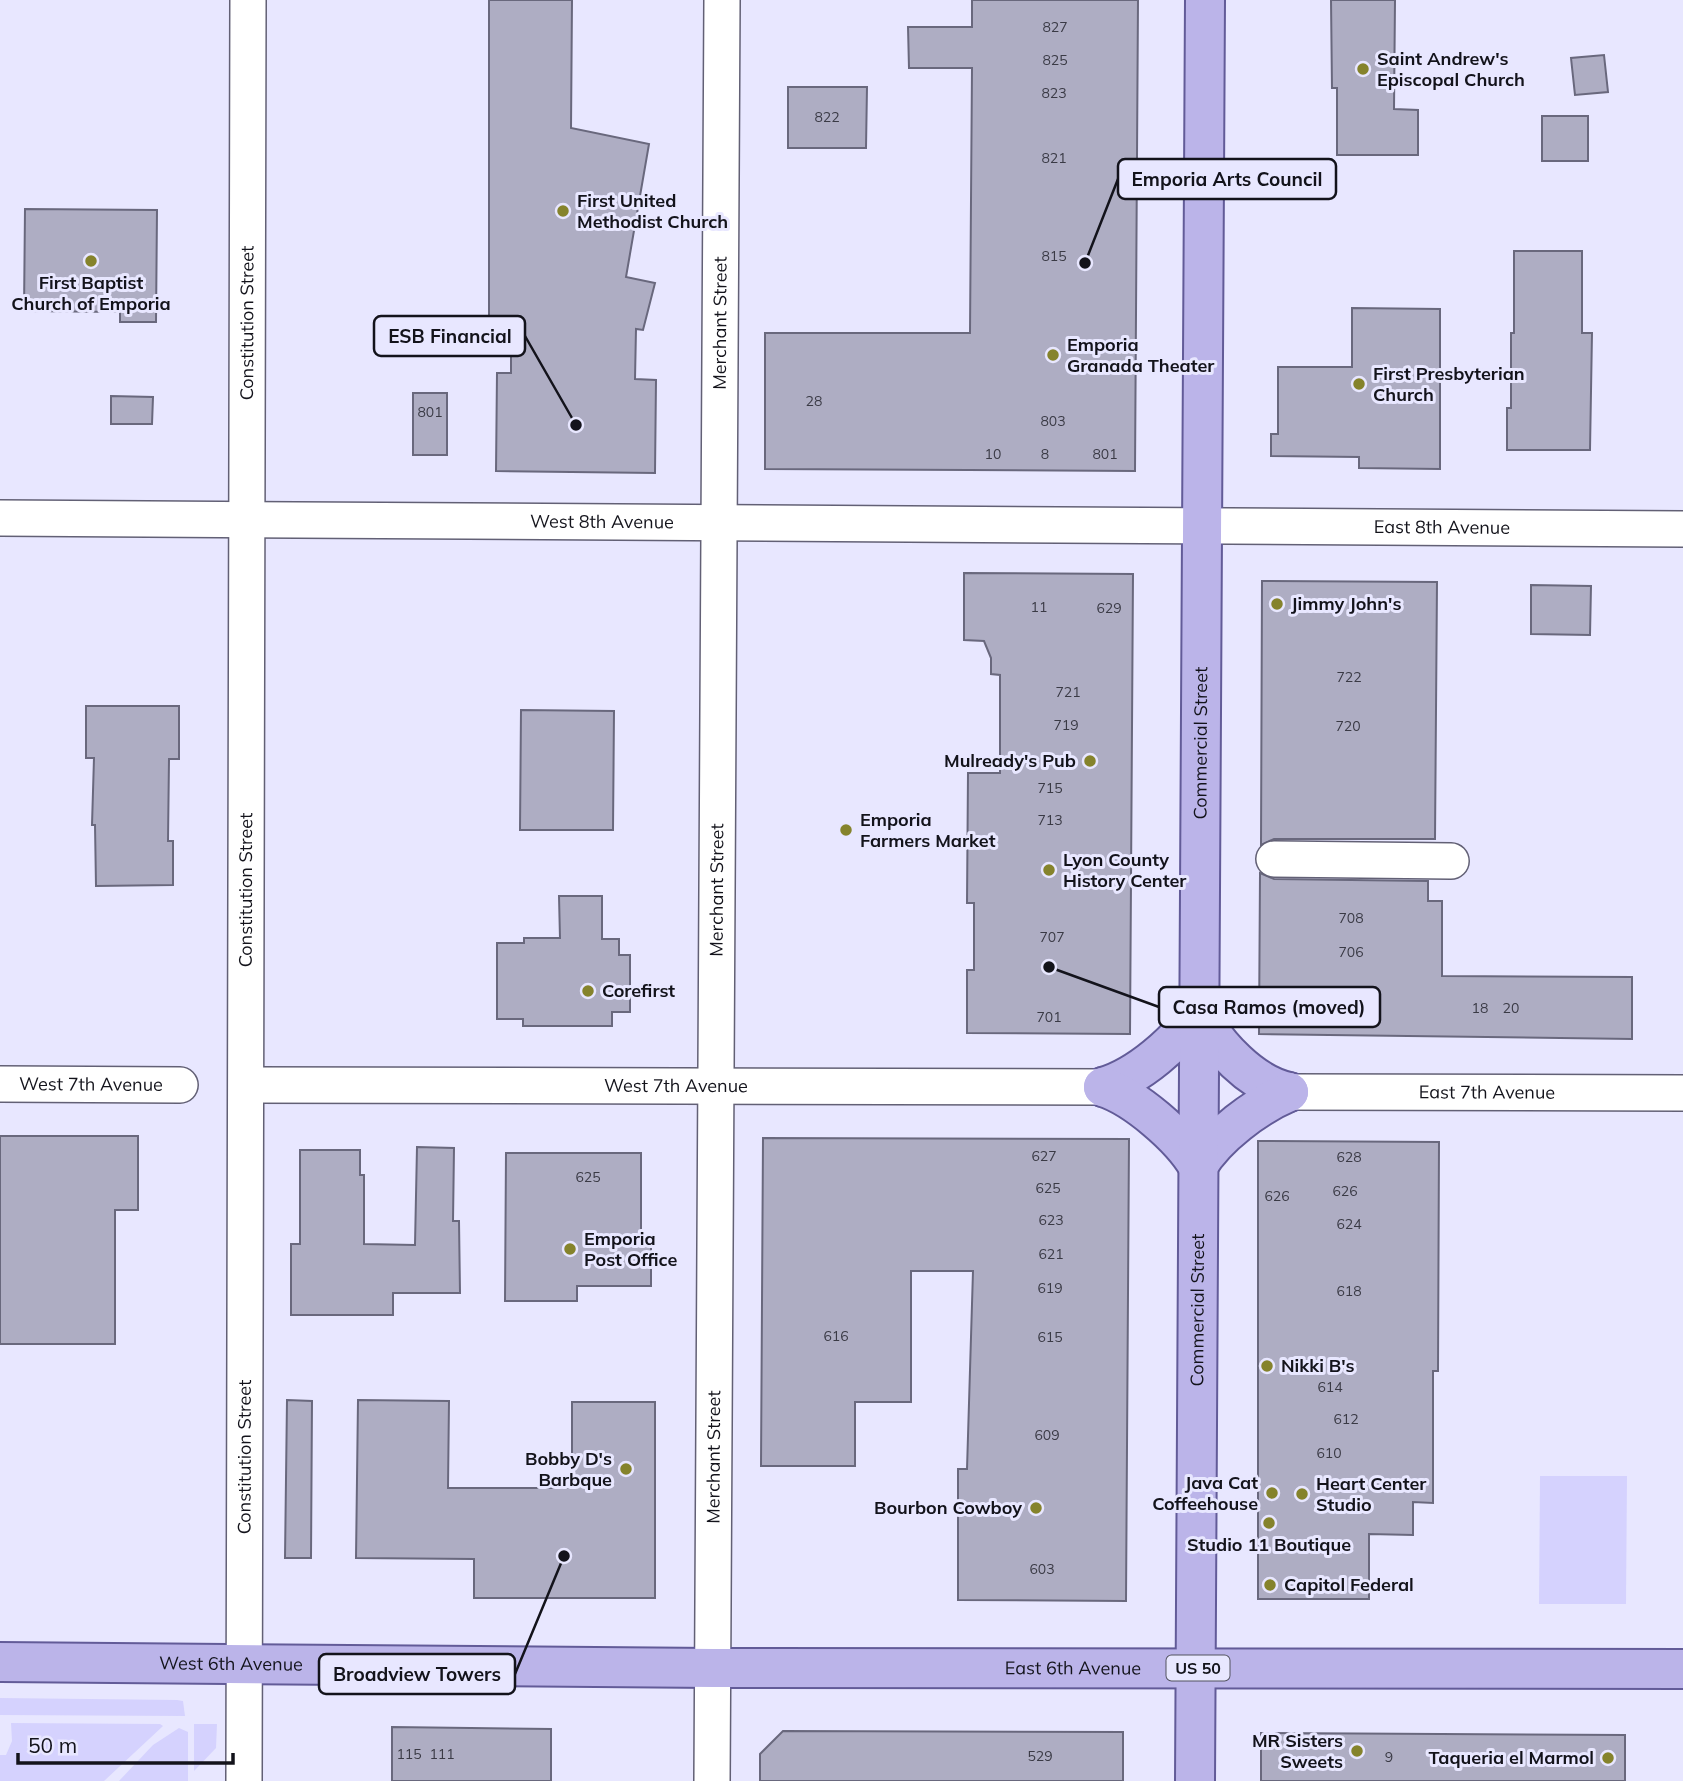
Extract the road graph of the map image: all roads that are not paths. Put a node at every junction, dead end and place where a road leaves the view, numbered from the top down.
1 (248, 0) edge
2 (722, 0) edge
3 (1205, 0) edge
4 (0, 519) edge
5 (247, 521) junction
6 (719, 523) junction
7 (1202, 526) junction
8 (1683, 528) edge
9 (1275, 859) dead end
10 (1451, 861) dead end
11 (1198, 1012) junction
12 (0, 1083) edge
13 (180, 1085) dead end
14 (247, 1085) junction
15 (1103, 1087) junction
16 (716, 1088) junction
17 (1289, 1092) junction
18 (1683, 1093) edge
19 (1198, 1166) junction
20 (0, 1662) edge
21 (244, 1662) junction
22 (713, 1668) junction
23 (1196, 1668) junction
24 (1683, 1669) edge
25 (244, 1781) edge
26 (712, 1781) edge
27 (1195, 1781) edge

1 - 5 street, Constitution Street
2 - 6 street, Merchant Street
3 - 7 main road, Commercial Street
4 - 5 street, West 8th Avenue
5 - 6 street, West 8th Avenue
5 - 14 street, Constitution Street
6 - 7 street, West 8th Avenue
6 - 16 street, Merchant Street
7 - 8 street, East 8th Avenue
7 - 11 main road, Commercial Street
9 - 10 street
11 - 15 main road
11 - 17 main road
11 - 19 main road, Commercial Street
12 - 13 street, West 7th Avenue
14 - 16 street, West 7th Avenue
14 - 21 street, Constitution Street
15 - 16 street, West 7th Avenue
15 - 19 main road
16 - 22 street, Merchant Street
17 - 18 street, East 7th Avenue
17 - 19 main road
19 - 23 main road, Commercial Street
20 - 21 main road, West 6th Avenue / US 50
21 - 22 main road, West 6th Avenue / US 50
21 - 25 street, Constitution Street
22 - 23 main road, East 6th Avenue / US 50
22 - 26 street, Merchant Street
23 - 24 main road, East 6th Avenue / US 50
23 - 27 main road, Commercial Street

